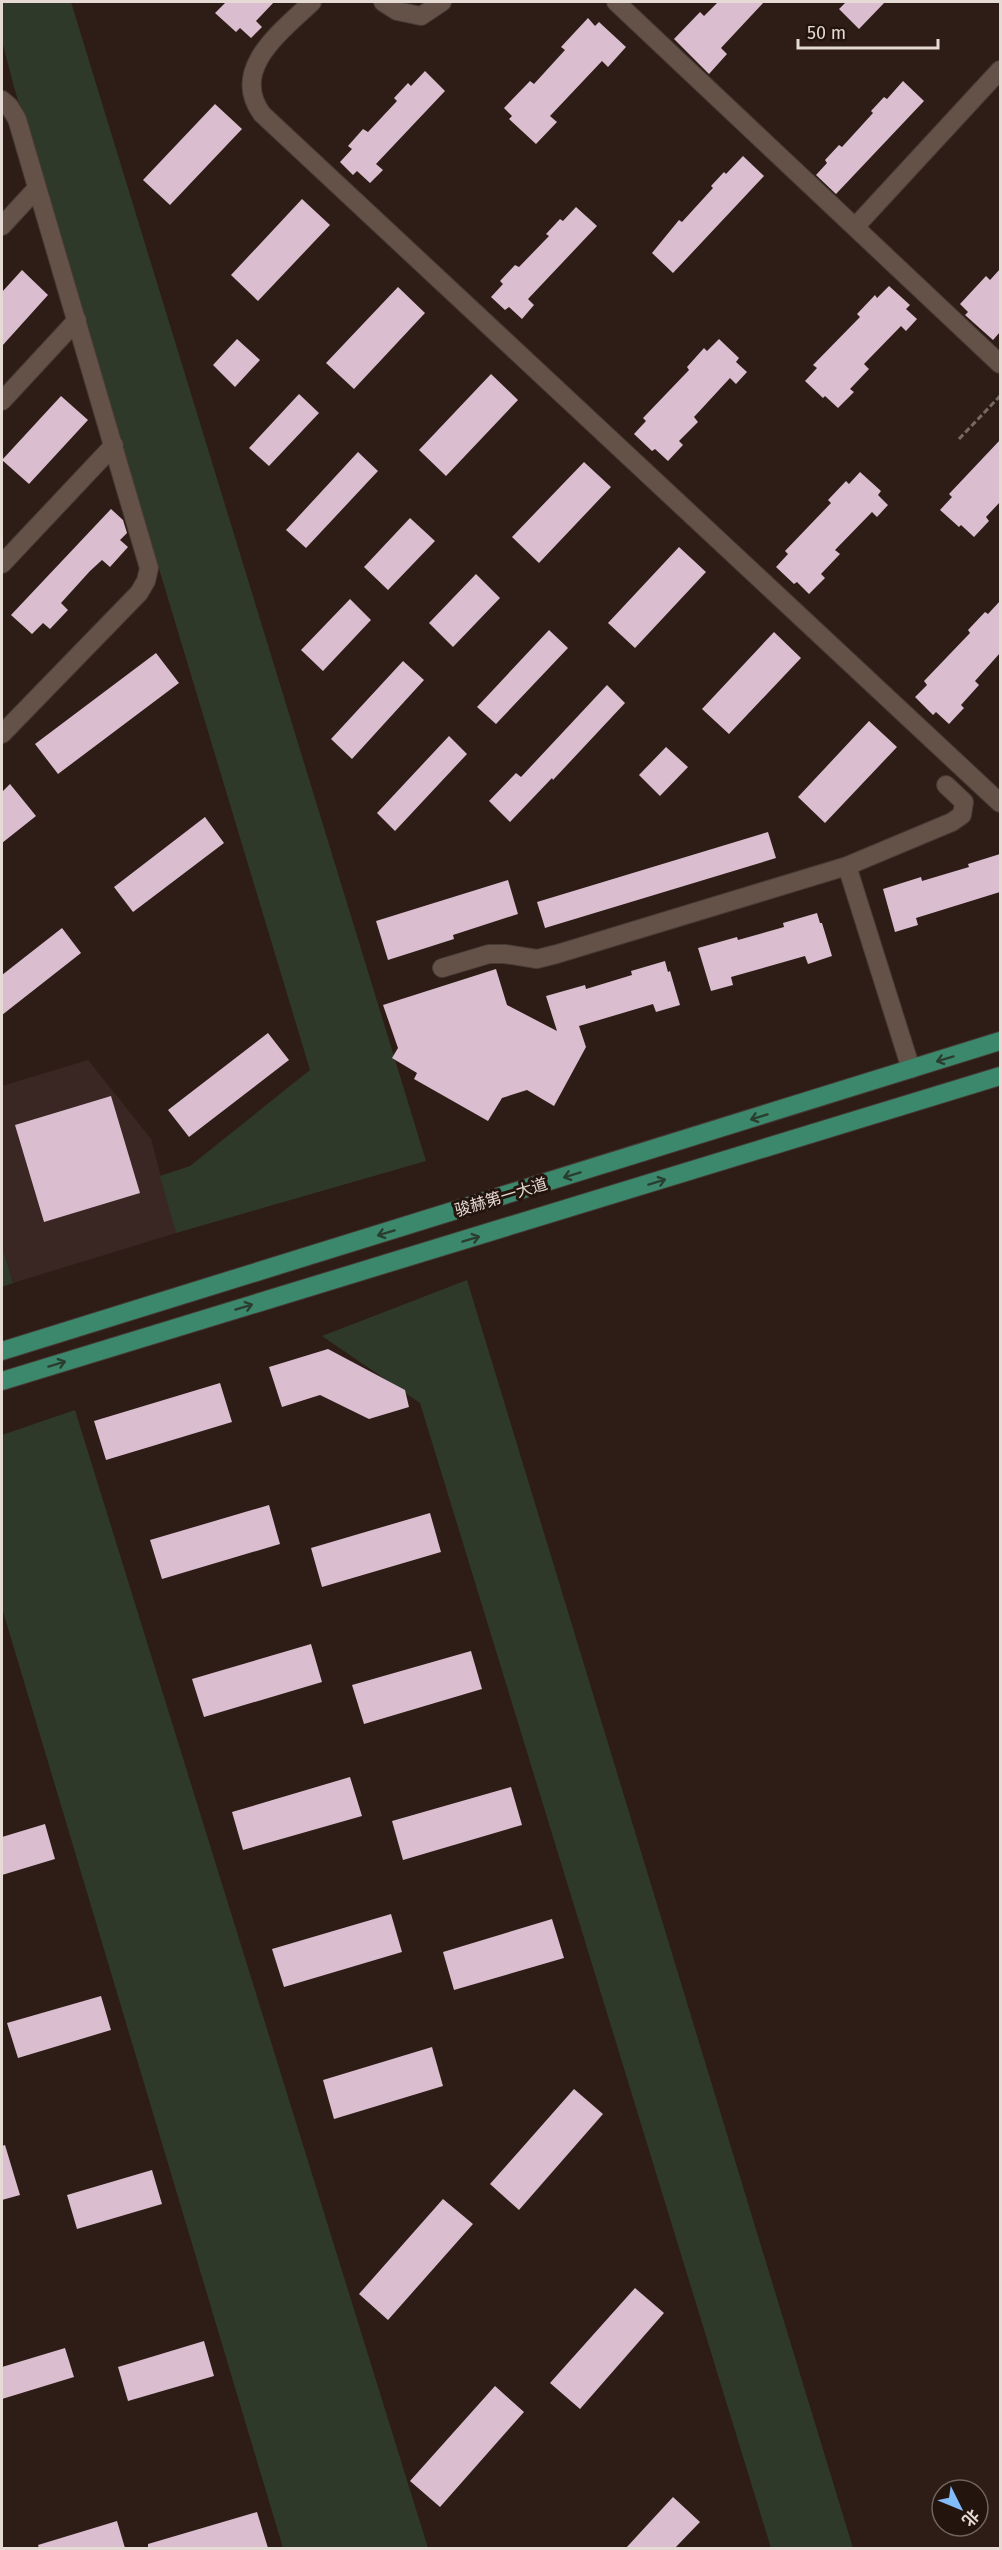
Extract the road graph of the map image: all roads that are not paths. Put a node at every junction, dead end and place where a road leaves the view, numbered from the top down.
1 (312, 2) edge
2 (383, 2) edge
3 (442, 2) edge
4 (616, 2) edge
5 (1000, 70) edge
6 (2, 100) edge
7 (37, 188) junction
8 (2, 226) edge
9 (855, 227) junction
10 (77, 320) junction
11 (1000, 364) edge
12 (2, 401) edge
13 (114, 445) junction
14 (2, 564) edge
15 (2, 734) edge
16 (946, 785) dead end
17 (1000, 803) edge
18 (847, 866) junction
19 (442, 968) dead end
20 (1000, 1041) edge
21 (911, 1069) junction
22 (1000, 1076) edge
23 (2, 1351) edge
24 (2, 1381) edge

1 - 17 lane
2 - 3 lane
4 - 9 lane
5 - 9 lane
6 - 7 lane
7 - 8 lane
7 - 10 lane
9 - 11 lane
10 - 12 lane
10 - 13 lane
13 - 14 lane
13 - 15 lane
16 - 18 lane
18 - 19 lane
18 - 21 lane
20 -> 21 main road, 骏赫第一大道
21 -> 23 main road, 骏赫第一大道
24 -> 22 main road, 骏赫第一大道

